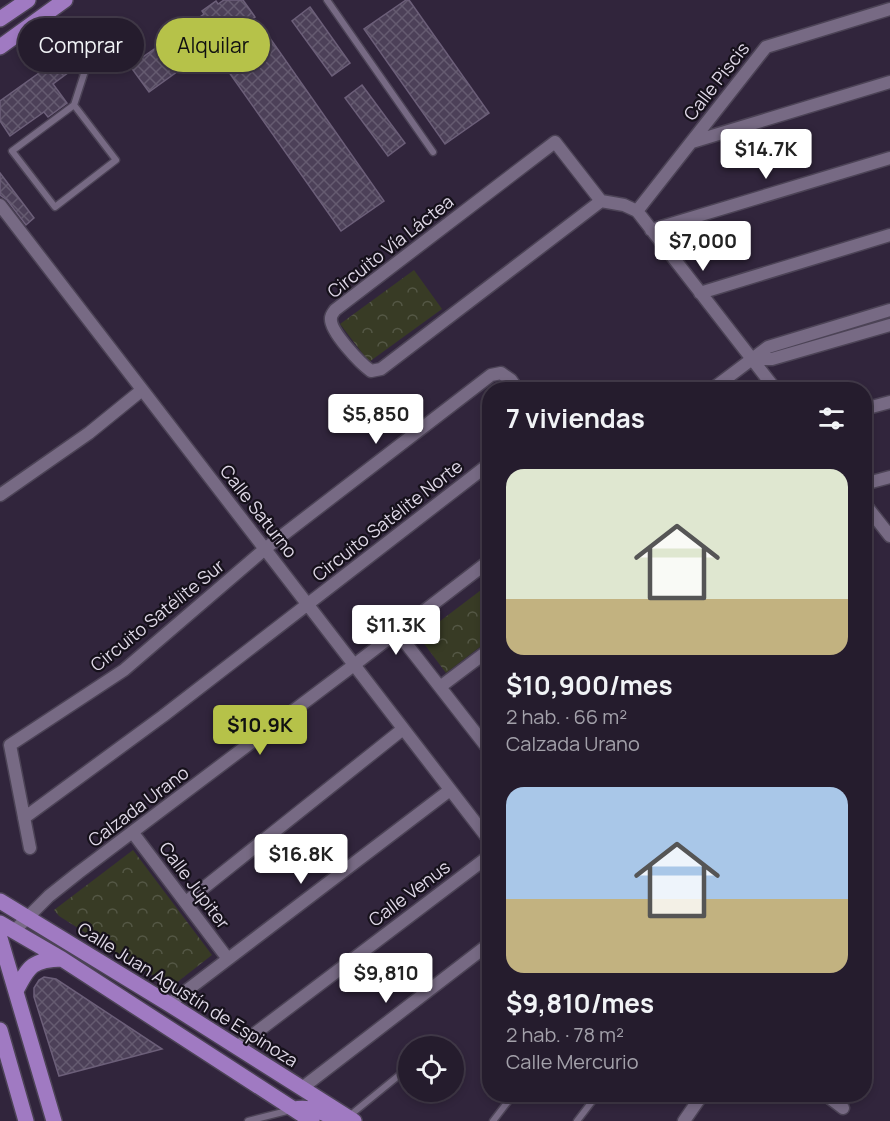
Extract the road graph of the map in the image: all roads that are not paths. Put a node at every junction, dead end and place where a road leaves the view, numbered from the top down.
1 (28, 0) edge
2 (64, 0) edge
3 (327, 0) edge
4 (890, 9) edge
5 (44, 15) junction
6 (0, 19) edge
7 (0, 47) edge
8 (890, 82) edge
9 (74, 105) junction
10 (692, 141) junction
11 (433, 152) dead end
12 (890, 158) edge
13 (601, 201) junction
14 (0, 205) edge
15 (637, 211) junction
16 (651, 230) junction
17 (890, 234) edge
18 (700, 293) junction
19 (890, 310) edge
20 (890, 325) edge
21 (751, 359) junction
22 (512, 382) edge
23 (721, 382) edge
24 (770, 382) edge
25 (142, 390) junction
26 (890, 402) edge
27 (872, 407) edge
28 (482, 469) edge
29 (890, 477) edge
30 (872, 482) edge
31 (0, 495) edge
32 (872, 513) edge
33 (890, 536) edge
34 (266, 548) junction
35 (482, 566) edge
36 (308, 605) junction
37 (397, 632) junction
38 (482, 655) edge
39 (354, 665) junction
40 (440, 687) junction
41 (403, 729) junction
42 (482, 741) edge
43 (450, 790) junction
44 (24, 818) junction
45 (482, 831) edge
46 (133, 833) junction
47 (30, 848) dead end
48 (482, 861) edge
49 (0, 901) edge
50 (186, 902) junction
51 (28, 917) junction
52 (0, 923) edge
53 (14, 931) junction
54 (0, 938) edge
55 (482, 949) edge
56 (62, 959) junction
57 (228, 959) junction
58 (16, 991) junction
59 (169, 1004) junction
60 (0, 1030) edge
61 (237, 1047) junction
62 (398, 1077) edge
63 (302, 1088) junction
64 (508, 1102) edge
65 (592, 1102) edge
66 (699, 1102) edge
67 (835, 1102) edge
68 (843, 1108) dead end
69 (294, 1109) junction
70 (691, 1118) edge
71 (348, 1120) edge
72 (26, 1121) edge
73 (54, 1121) edge
74 (248, 1121) edge
75 (312, 1121) edge
76 (493, 1121) edge
77 (577, 1121) edge

1 - 6 main road
2 - 5 main road
3 - 11 lane
4 - 10 street, Calle Piscis
5 - 7 main road
5 - 9 lane
8 - 10 street
9 - 9 lane
10 - 15 street, Calle Piscis
12 - 16 street
13 - 13 street, Circuito Vía Láctea
13 - 15 street
14 - 25 street, Calle Saturno
15 - 16 street
16 - 18 street
17 - 18 street
18 - 21 street
19 - 21 street
20 - 21 street
21 - 23 street
21 - 24 street
22 - 34 street
25 - 31 street
25 - 34 street, Calle Saturno
26 - 27 street
28 - 36 street, Circuito Satélite Norte
29 - 30 street
32 - 33 street
34 - 36 street, Calle Saturno
34 - 44 street, Circuito Satélite Sur
35 - 37 street, Calzada Urano
36 - 39 street, Calle Saturno
36 - 44 street
37 - 39 street, Calzada Urano
37 - 40 street
38 - 40 street
39 - 41 street, Calle Saturno
39 - 46 street, Calzada Urano
40 - 42 street
41 - 43 street, Calle Saturno
41 - 50 street
43 - 45 street, Calle Saturno
43 - 57 street
44 - 47 street, Circuito Satélite Sur
46 - 50 street, Calle Júpiter
46 - 51 street, Calzada Urano
48 - 61 street, Calle Venus
49 - 51 main road, Calle Juan Agustín de Espinoza
50 - 57 street, Calle Júpiter
51 - 53 street, Calzada Urano
51 - 59 main road, Calle Juan Agustín de Espinoza
52 - 53 main road, Calle Juan Agustín de Espinoza
53 - 56 main road, Calle Juan Agustín de Espinoza
54 - 58 main road
55 - 63 street
56 - 58 main road
56 - 69 main road, Calle Juan Agustín de Espinoza
57 - 59 street
58 - 73 main road
59 - 61 main road, Calle Juan Agustín de Espinoza
60 - 72 main road
61 - 63 main road, Calle Juan Agustín de Espinoza
62 - 71 lane
63 - 71 main road, Calle Juan Agustín de Espinoza
64 - 76 lane
65 - 77 lane
66 - 70 street
67 - 68 street
69 - 71 main road
69 - 74 lane
69 - 75 main road, Calle Juan Agustín de Espinoza

